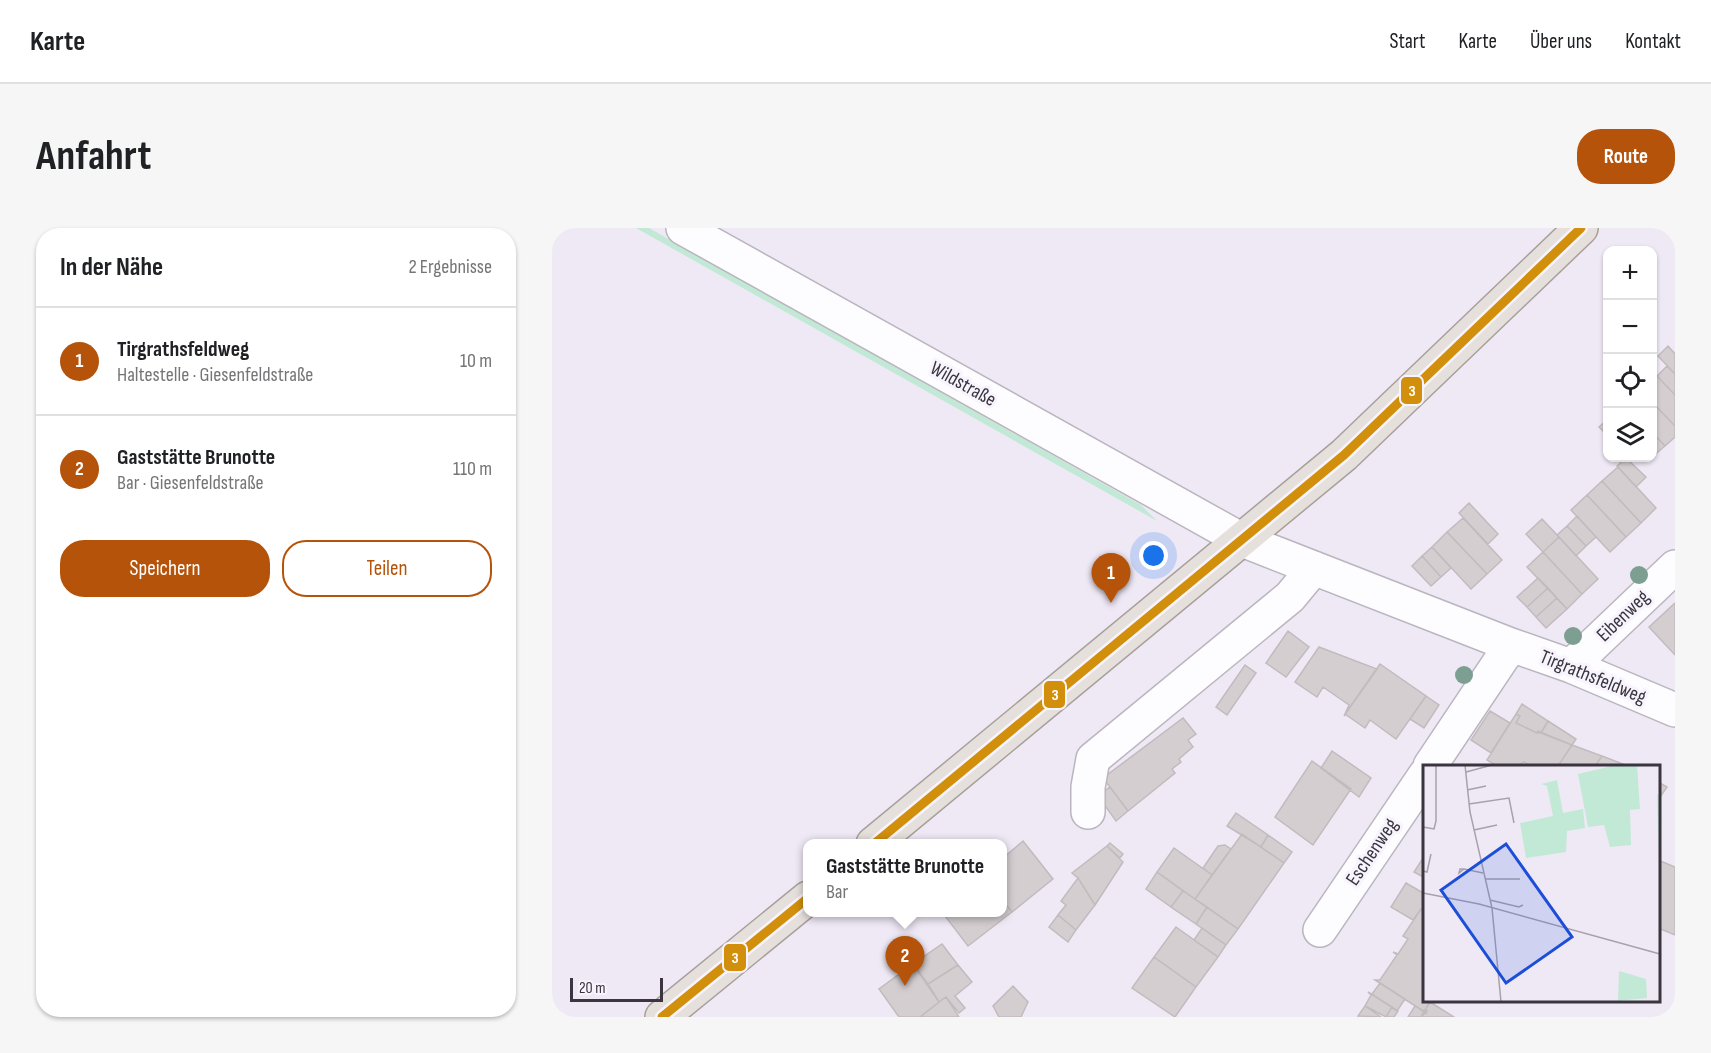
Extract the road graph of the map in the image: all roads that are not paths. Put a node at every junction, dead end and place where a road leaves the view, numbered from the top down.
1 (683, 228) edge
2 (1581, 228) edge
3 (1242, 540) junction
4 (1675, 567) edge
5 (1314, 568) junction
6 (1511, 645) junction
7 (1571, 666) junction
8 (1675, 710) edge
9 (1431, 765) edge
10 (1423, 778) edge
11 (1088, 812) dead end
12 (878, 839) edge
13 (803, 901) edge
14 (1320, 930) dead end
15 (662, 1017) edge

1 - 3 street, Wildstraße
2 - 3 main road
3 - 5 street, Tirgrathsfeldweg
3 - 12 main road
4 - 7 street, Eibenweg
5 - 6 street, Tirgrathsfeldweg
5 - 11 street
6 - 7 street, Tirgrathsfeldweg
6 - 9 street
7 - 8 street, Tirgrathsfeldweg
10 - 14 street, Eschenweg
13 - 15 main road

